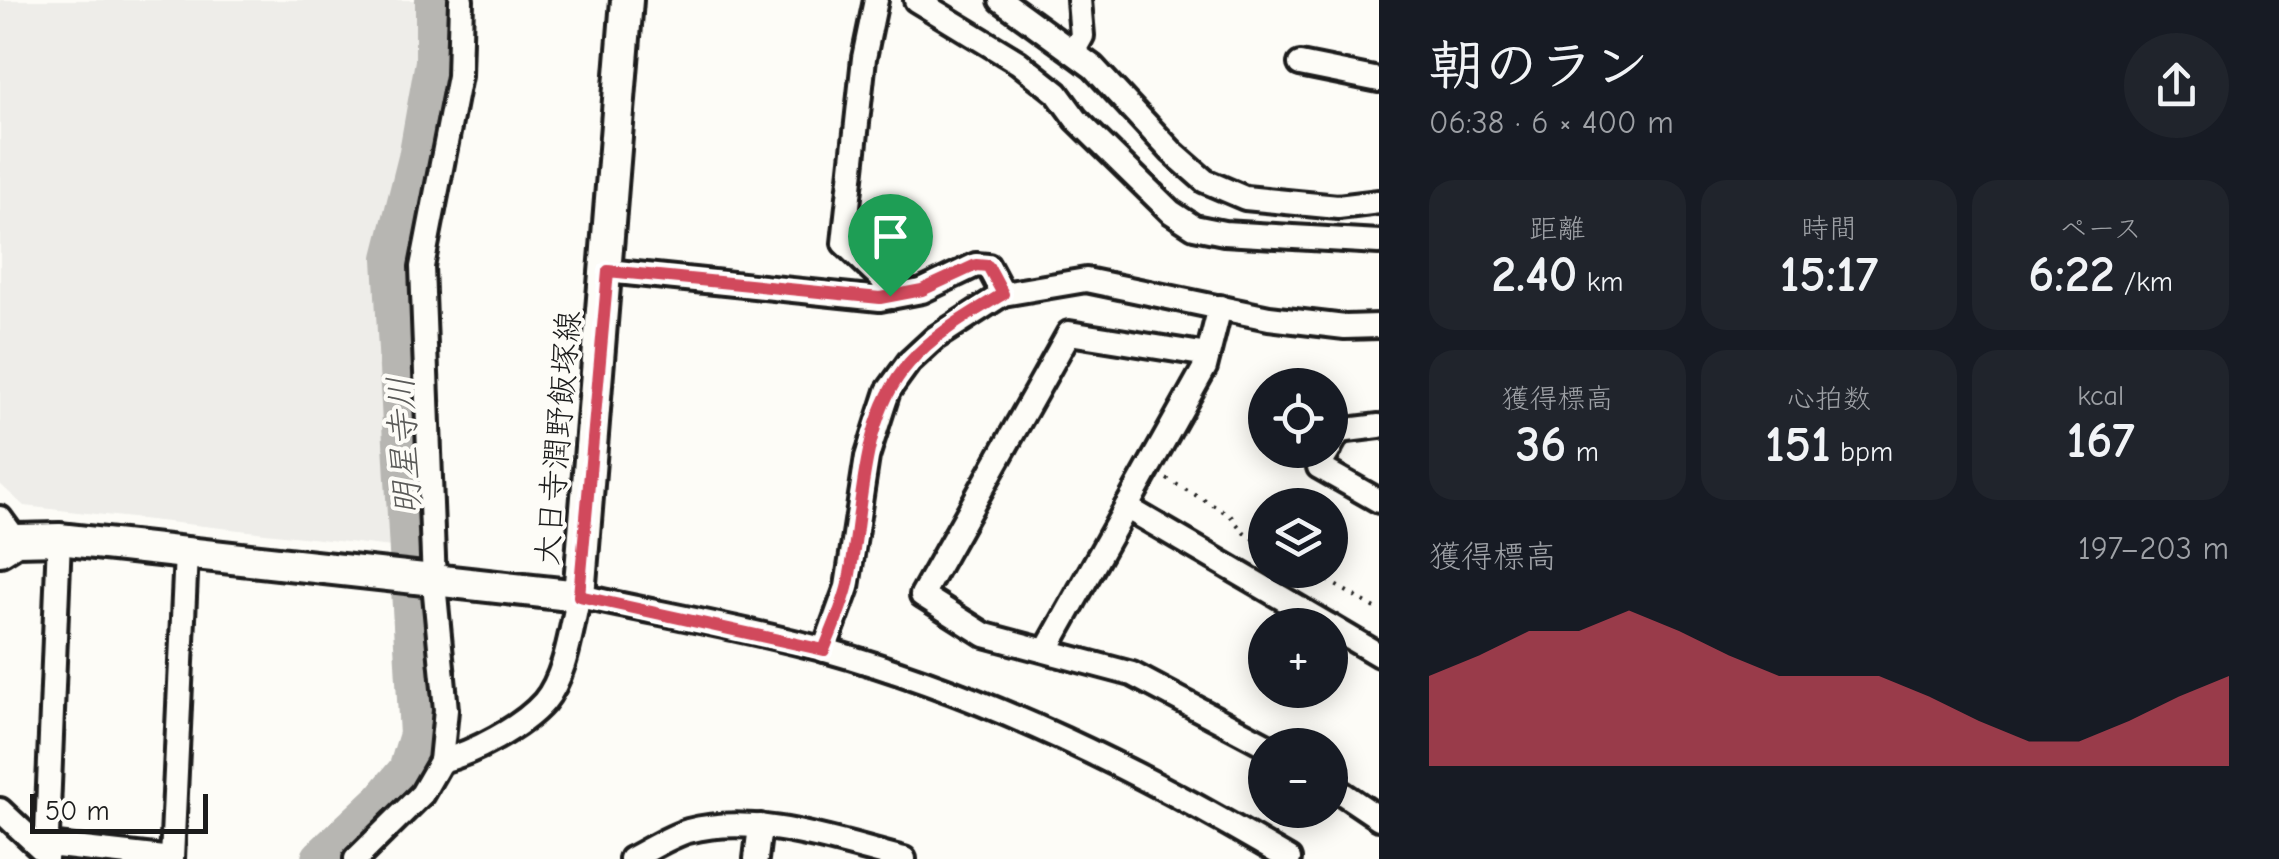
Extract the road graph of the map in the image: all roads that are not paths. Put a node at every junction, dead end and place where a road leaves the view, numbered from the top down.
1 (461, 0) edge
2 (626, 0) edge
3 (876, 0) edge
4 (916, 0) edge
5 (1001, 0) edge
6 (1079, 0) edge
7 (1073, 52) junction
8 (1300, 64) dead end
9 (1379, 80) edge
10 (1379, 202) edge
11 (1379, 242) edge
12 (608, 271) junction
13 (1003, 294) junction
14 (890, 296) junction
15 (1220, 307) junction
16 (1379, 326) edge
17 (1208, 355) junction
18 (1379, 426) edge
19 (1348, 431) edge
20 (1321, 468) edge
21 (1379, 501) edge
22 (1126, 507) junction
23 (5, 536) edge
24 (59, 539) junction
25 (186, 553) junction
26 (434, 583) junction
27 (579, 596) junction
28 (1298, 608) edge
29 (1348, 637) edge
30 (1048, 649) junction
31 (824, 650) junction
32 (1379, 655) edge
33 (1248, 735) edge
34 (441, 761) junction
35 (1348, 797) edge
36 (0, 810) edge
37 (1379, 818) edge
38 (760, 826) junction
39 (47, 853) edge
40 (888, 857) edge
41 (356, 859) edge
42 (631, 859) edge
43 (756, 859) edge
44 (1289, 859) edge

1 - 26 street
2 - 12 main road, 大日寺潤野飯塚線
3 - 14 street
4 - 11 street
5 - 7 street
6 - 7 street
7 - 10 street
8 - 9 street
12 - 14 street
12 - 27 main road, 大日寺潤野飯塚線
13 - 14 street
13 - 15 street
13 - 31 street
15 - 16 street
15 - 17 street
17 - 22 street
17 - 30 street
18 - 19 street
20 - 21 street
22 - 28 street
22 - 30 street
23 - 24 main road, 大日寺潤野飯塚線
24 - 25 main road, 大日寺潤野飯塚線
24 - 39 street
25 - 26 main road, 大日寺潤野飯塚線
25 - 39 street
26 - 27 main road, 大日寺潤野飯塚線
26 - 34 street
27 - 31 street
27 - 34 street
29 - 32 street
30 - 33 street
31 - 44 street
34 - 41 street
35 - 37 street
36 - 39 street
38 - 40 street
38 - 42 street
38 - 43 street

